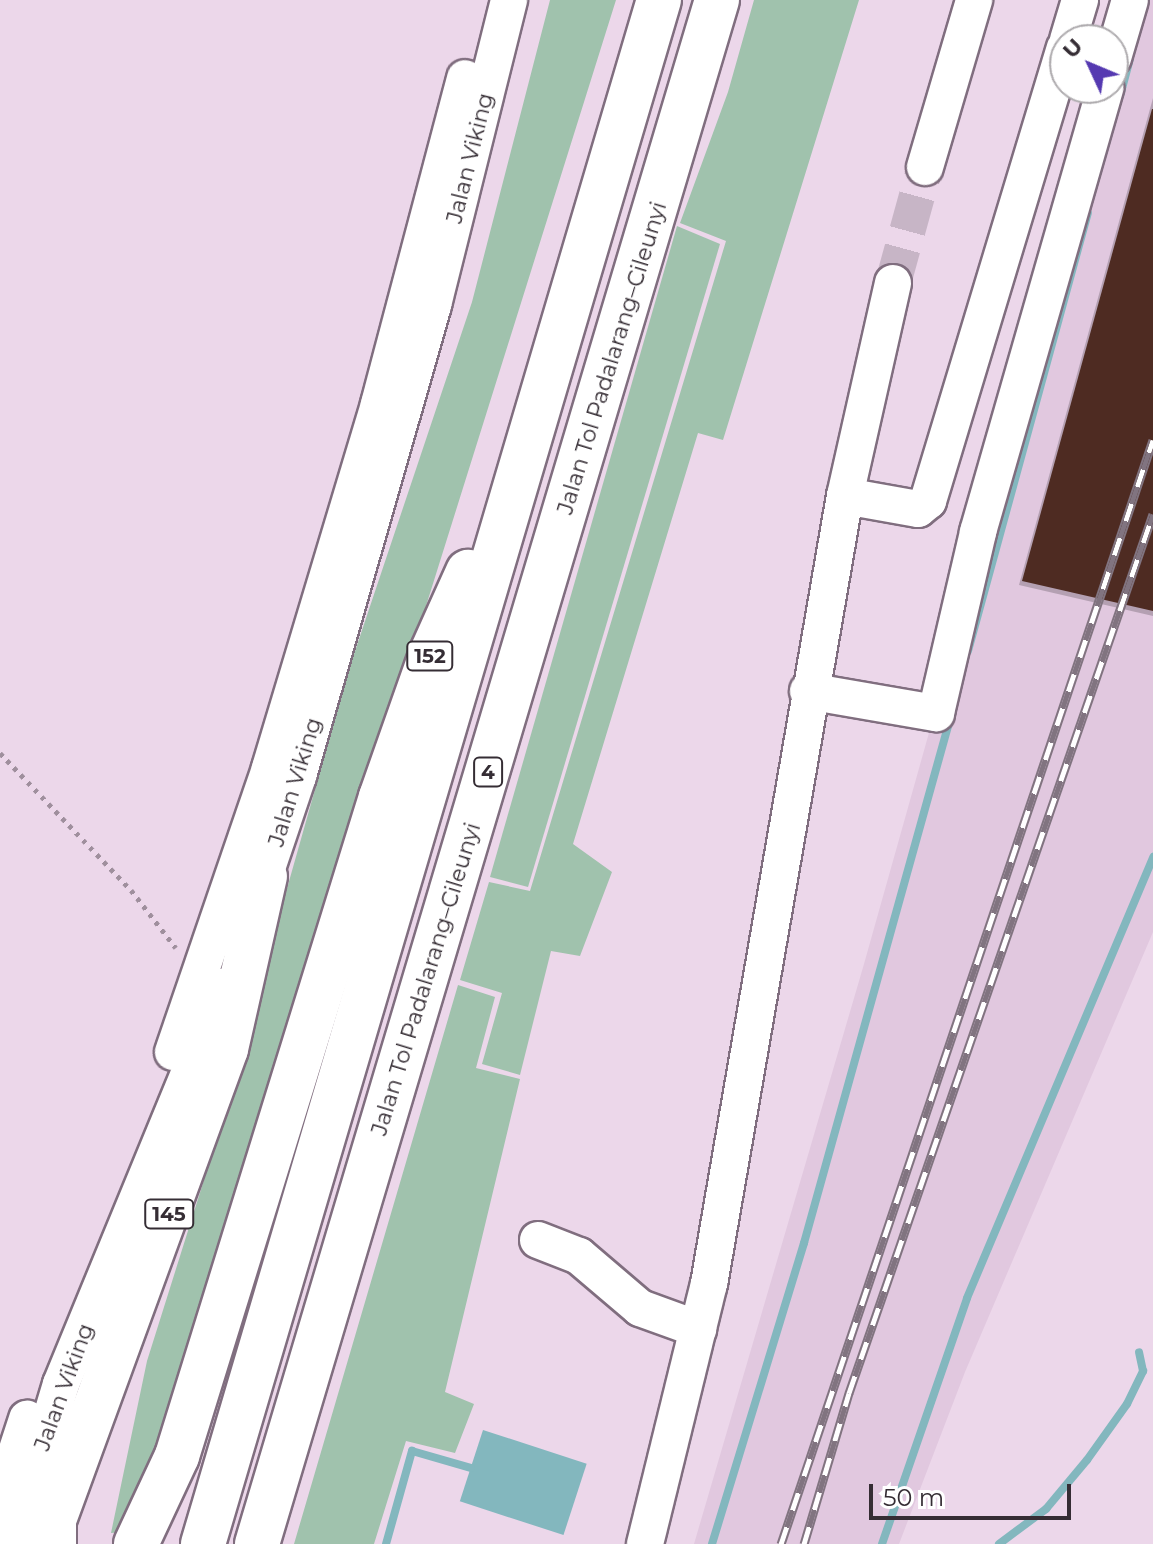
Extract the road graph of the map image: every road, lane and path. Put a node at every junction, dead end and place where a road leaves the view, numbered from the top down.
1 (485, 0) edge
2 (509, 0) edge
3 (659, 0) edge
4 (717, 0) edge
5 (974, 0) edge
6 (1080, 0) edge
7 (1130, 0) edge
8 (1073, 24) edge
9 (1123, 24) edge
10 (1049, 101) edge
11 (1100, 104) edge
12 (925, 167) tunnel mouth
13 (893, 283) tunnel mouth
14 (537, 419) junction
15 (589, 436) junction
16 (845, 496) junction
17 (808, 691) junction
18 (0, 753) edge
19 (265, 876) junction
20 (200, 980) junction
21 (538, 1240) dead end
22 (698, 1329) junction
23 (5, 1473) edge
24 (0, 1529) edge
25 (24, 1544) edge
26 (54, 1544) edge
27 (136, 1544) edge
28 (203, 1544) edge
29 (257, 1544) edge
30 (645, 1544) edge

1 - 20 street, Jalan Viking
2 - 19 street, Jalan Viking
3 - 14 highway
4 - 15 highway, Jalan Tol Padalarang–Cileunyi / 4
5 - 12 street
6 - 8 street
7 - 9 street
10 - 16 street
11 - 17 street
13 - 16 street
14 - 15 highway
14 - 27 highway, 152
14 - 28 highway
15 - 29 highway, Jalan Tol Padalarang–Cileunyi / 4
16 - 17 street
17 - 22 street
18 - 20 path
19 - 25 street, Jalan Viking
19 - 26 highway, 145
20 - 23 street, Jalan Viking
21 - 22 street
22 - 30 street
23 - 24 street, Jalan Viking

